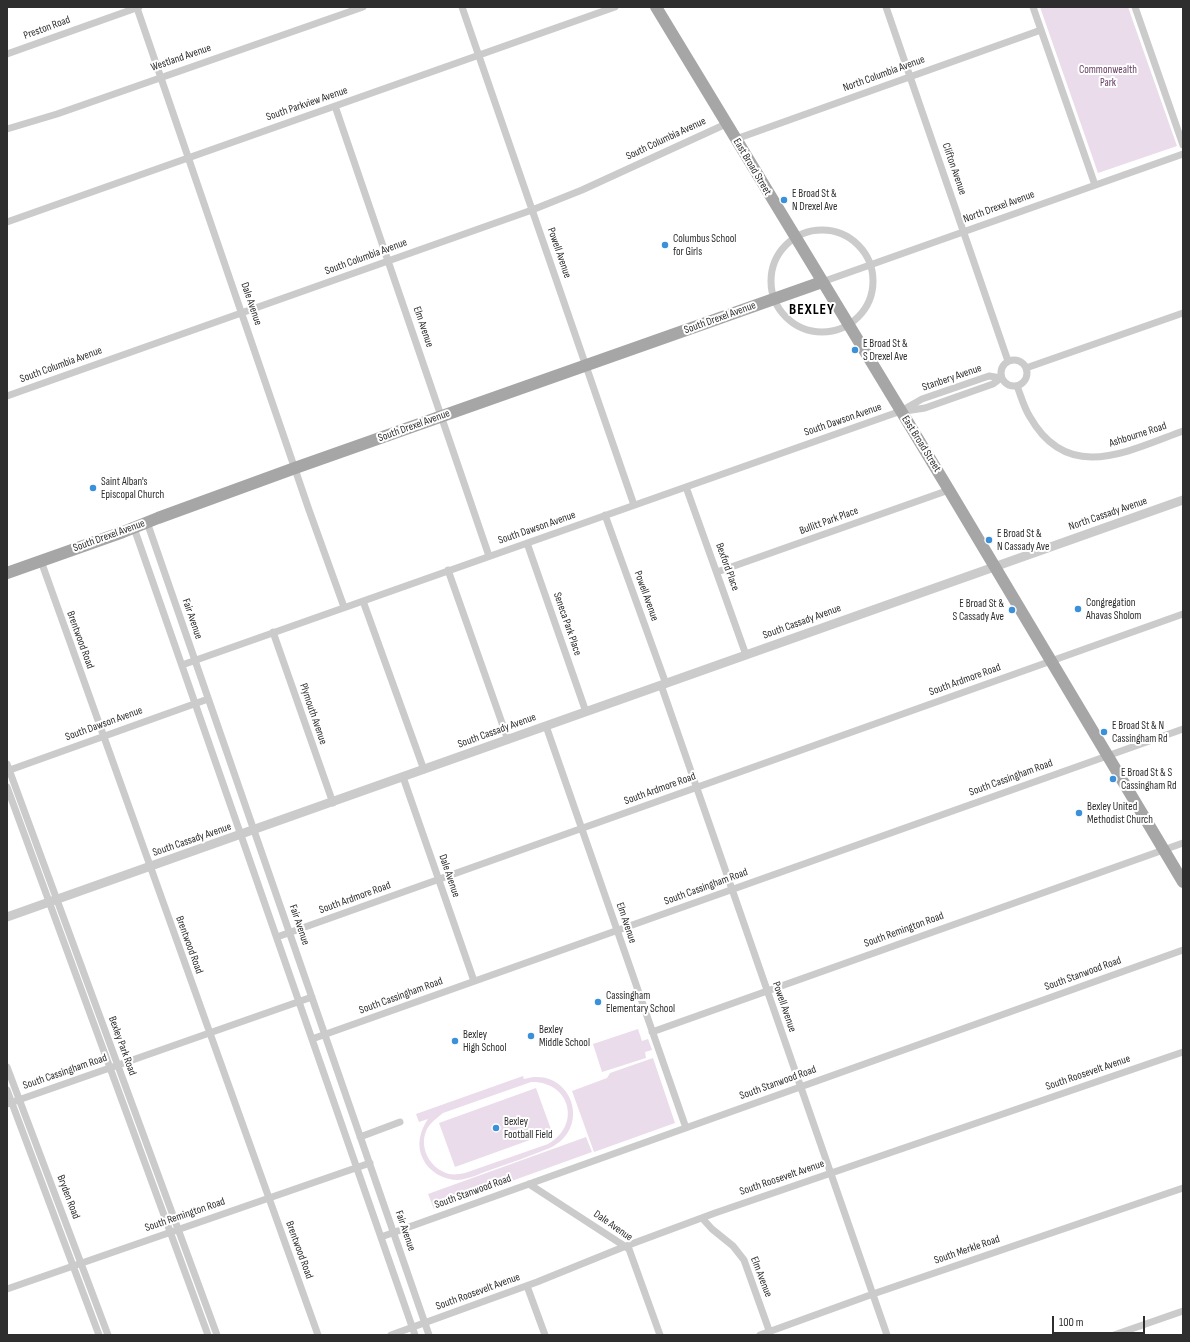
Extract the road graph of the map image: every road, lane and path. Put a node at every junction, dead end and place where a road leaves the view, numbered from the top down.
1 (363, 7) edge
2 (462, 7) edge
3 (615, 7) edge
4 (656, 7) edge
5 (886, 7) edge
6 (1033, 7) edge
7 (1135, 7) edge
8 (138, 8) edge
9 (1041, 30) junction
10 (7, 54) edge
11 (479, 55) junction
12 (910, 76) junction
13 (160, 77) junction
14 (335, 106) junction
15 (726, 124) junction
16 (7, 129) edge
17 (736, 139) junction
18 (1183, 145) edge
19 (1183, 154) edge
20 (189, 157) junction
21 (1095, 185) junction
22 (532, 210) junction
23 (7, 222) edge
24 (964, 231) junction
25 (795, 237) junction
26 (388, 261) junction
27 (870, 264) junction
28 (822, 282) junction
29 (774, 299) junction
30 (242, 313) junction
31 (1183, 313) edge
32 (848, 325) junction
33 (1008, 361) junction
34 (586, 365) junction
35 (1026, 368) junction
36 (1001, 378) junction
37 (1017, 386) junction
38 (7, 396) edge
39 (900, 411) junction
40 (442, 416) junction
41 (1183, 432) edge
42 (295, 468) junction
43 (686, 487) junction
44 (949, 490) junction
45 (1183, 500) edge
46 (634, 506) junction
47 (606, 516) junction
48 (147, 522) junction
49 (134, 528) junction
50 (527, 543) junction
51 (489, 556) junction
52 (41, 561) junction
53 (995, 567) junction
54 (448, 570) junction
55 (717, 572) junction
56 (7, 573) edge
57 (363, 601) junction
58 (344, 607) junction
59 (1183, 614) edge
60 (273, 632) junction
61 (746, 655) junction
62 (195, 660) junction
63 (1051, 661) junction
64 (182, 665) junction
65 (663, 685) junction
66 (208, 699) junction
67 (195, 704) junction
68 (586, 712) junction
69 (546, 726) junction
70 (1183, 729) edge
71 (103, 737) junction
72 (508, 740) junction
73 (1107, 755) junction
74 (8, 768) edge
75 (424, 770) junction
76 (403, 778) junction
77 (7, 787) edge
78 (697, 787) junction
79 (333, 803) junction
80 (581, 828) junction
81 (254, 831) junction
82 (241, 835) junction
83 (1183, 843) edge
84 (1164, 850) junction
85 (150, 867) junction
86 (438, 879) junction
87 (1183, 882) edge
88 (732, 889) junction
89 (53, 901) junction
90 (7, 917) edge
91 (617, 930) junction
92 (289, 933) junction
93 (277, 937) junction
94 (1183, 950) edge
95 (474, 981) junction
96 (767, 991) junction
97 (312, 997) junction
98 (299, 1002) junction
99 (652, 1032) junction
100 (209, 1033) junction
101 (325, 1035) junction
102 (312, 1039) junction
103 (1183, 1052) edge
104 (118, 1065) junction
105 (7, 1066) edge
106 (110, 1068) junction
107 (800, 1087) junction
108 (7, 1090) edge
109 (19, 1100) junction
110 (9, 1103) edge
111 (400, 1122) dead end
112 (686, 1128) junction
113 (360, 1137) junction
114 (370, 1163) junction
115 (357, 1168) junction
116 (831, 1173) junction
117 (529, 1184) junction
118 (1183, 1188) edge
119 (268, 1198) junction
120 (702, 1218) junction
121 (178, 1229) junction
122 (170, 1232) junction
123 (394, 1232) junction
124 (381, 1237) junction
125 (626, 1246) junction
126 (81, 1263) junction
127 (73, 1266) junction
128 (527, 1286) junction
129 (7, 1288) edge
130 (873, 1294) junction
131 (1183, 1311) edge
132 (425, 1323) junction
133 (413, 1328) junction
134 (770, 1333) edge
135 (99, 1335) edge
136 (108, 1335) edge
137 (208, 1335) edge
138 (217, 1335) edge
139 (318, 1335) edge
140 (391, 1335) edge
141 (415, 1335) edge
142 (429, 1335) edge
143 (545, 1335) edge
144 (660, 1335) edge
145 (760, 1335) edge
146 (887, 1335) edge
147 (1114, 1335) edge

1 - 13 street, Westland Avenue
2 - 11 street, Powell Avenue
3 - 11 street, South Parkview Avenue
4 - 15 main road, East Broad Street
5 - 12 street, Clifton Avenue
6 - 9 street
7 - 18 street
8 - 10 street, Preston Road
8 - 13 street, Dale Avenue
9 - 12 street, North Columbia Avenue
9 - 21 street
11 - 14 street, South Parkview Avenue
11 - 22 street, Powell Avenue
12 - 17 street, North Columbia Avenue
12 - 24 street, Clifton Avenue
13 - 16 street, Westland Avenue
13 - 20 street, Dale Avenue
14 - 20 street, South Parkview Avenue
14 - 26 street, Elm Avenue
15 - 17 main road, East Broad Street
15 - 22 street, South Columbia Avenue
17 - 25 main road, East Broad Street
19 - 21 street, North Drexel Avenue
20 - 23 street, South Parkview Avenue
20 - 30 street, Dale Avenue
21 - 24 street, North Drexel Avenue
22 - 26 street, South Columbia Avenue
22 - 34 street, Powell Avenue
24 - 27 street, North Drexel Avenue
24 - 33 street, Clifton Avenue
25 - 27 street
25 - 28 main road, East Broad Street
25 - 29 street
26 - 30 street, South Columbia Avenue
26 - 40 street, Elm Avenue
27 - 28 street, North Drexel Avenue
27 - 32 street
28 - 29 main road, South Drexel Avenue
28 - 32 main road, East Broad Street
29 - 32 street
29 - 34 main road, South Drexel Avenue
30 - 38 street, South Columbia Avenue
30 - 42 street, Dale Avenue
31 - 35 street
32 - 39 main road, East Broad Street
33 - 35 street
33 - 36 street
34 - 40 main road, South Drexel Avenue
34 - 46 street, Powell Avenue
35 - 37 street
36 - 37 street
36 - 39 street, Stanbery Avenue
37 - 41 street, Ashbourne Road
39 - 43 street, South Dawson Avenue
39 - 44 main road, East Broad Street
40 - 42 main road, South Drexel Avenue
40 - 51 street, Elm Avenue
42 - 48 main road, South Drexel Avenue
42 - 58 street, Dale Avenue
43 - 46 street, South Dawson Avenue
43 - 55 street, Bexford Place
44 - 53 main road, East Broad Street
44 - 55 street, Bullitt Park Place
45 - 53 street, North Cassady Avenue
46 - 47 street, South Dawson Avenue
47 - 50 street, South Dawson Avenue
47 - 65 street, Powell Avenue
48 - 49 main road, South Drexel Avenue
48 - 62 street, Fair Avenue
49 - 52 main road, South Drexel Avenue
49 - 64 street
50 - 51 street, South Dawson Avenue
50 - 68 street, Seneca Park Place
51 - 54 street, South Dawson Avenue
52 - 56 main road, South Drexel Avenue
52 - 71 street, Brentwood Road
53 - 61 street, South Cassady Avenue
53 - 63 main road, East Broad Street
54 - 57 street, South Dawson Avenue
54 - 72 street
55 - 61 street, Bexford Place
57 - 58 street, South Dawson Avenue
57 - 75 street
58 - 60 street, South Dawson Avenue
59 - 63 street, South Ardmore Road
60 - 62 street, South Dawson Avenue
60 - 79 street, Plymouth Avenue
61 - 65 street, South Cassady Avenue
62 - 64 street, South Dawson Avenue
62 - 66 street, Fair Avenue
63 - 73 main road, East Broad Street
63 - 78 street, South Ardmore Road
64 - 67 street
65 - 68 street, South Cassady Avenue
65 - 78 street, Powell Avenue
66 - 67 street, South Dawson Avenue
66 - 81 street, Fair Avenue
67 - 71 street, South Dawson Avenue
67 - 82 street
68 - 69 street, South Cassady Avenue
69 - 72 street, South Cassady Avenue
69 - 80 street, Elm Avenue
70 - 73 street, South Cassingham Road
71 - 74 street, South Dawson Avenue
71 - 85 street, Brentwood Road
72 - 75 street, South Cassady Avenue
73 - 84 main road, East Broad Street
73 - 88 street, South Cassingham Road
74 - 89 street, Bexley Park Road
75 - 76 street, South Cassady Avenue
76 - 79 street, South Cassady Avenue
76 - 86 street, Dale Avenue
77 - 89 street, Bexley Park Road
78 - 80 street, South Ardmore Road
78 - 88 street, Powell Avenue
79 - 81 street, South Cassady Avenue
80 - 86 street, South Ardmore Road
80 - 91 street, Elm Avenue
81 - 82 street, South Cassady Avenue
81 - 92 street, Fair Avenue
82 - 85 street, South Cassady Avenue
82 - 93 street
83 - 84 street, South Remington Road
84 - 87 main road, East Broad Street
84 - 96 street, South Remington Road
85 - 89 street, South Cassady Avenue
85 - 100 street, Brentwood Road
86 - 92 street, South Ardmore Road
86 - 95 street, Dale Avenue
88 - 91 street, South Cassingham Road
88 - 96 street, Powell Avenue
89 - 90 street, South Cassady Avenue
89 - 104 street, Bexley Park Road
89 - 106 street, Bexley Park Road
91 - 95 street, South Cassingham Road
91 - 99 street, Elm Avenue
92 - 93 street, South Ardmore Road
92 - 97 street, Fair Avenue
93 - 98 street
94 - 107 street, South Stanwood Road
95 - 101 street, South Cassingham Road
96 - 99 street, South Remington Road
96 - 107 street, Powell Avenue
97 - 98 street, South Cassingham Road
97 - 101 street, Fair Avenue
98 - 100 street, South Cassingham Road
98 - 102 street
99 - 112 street, Elm Avenue
100 - 104 street, South Cassingham Road
100 - 119 street, Brentwood Road
101 - 102 street, South Cassingham Road
101 - 113 street, Fair Avenue
102 - 115 street
103 - 116 street, South Roosevelt Avenue
104 - 106 street, South Cassingham Road
104 - 121 street, Bexley Park Road
105 - 109 street, Bryden Road
106 - 109 street, South Cassingham Road
106 - 122 street, Bexley Park Road
107 - 112 street, South Stanwood Road
107 - 116 street, Powell Avenue
108 - 110 street, Bryden Road
109 - 110 street, South Cassingham Road
109 - 126 street, Bryden Road
110 - 127 street, Bryden Road
111 - 113 street
112 - 117 street, South Stanwood Road
113 - 114 street, Fair Avenue
114 - 115 street, South Remington Road
114 - 123 street, Fair Avenue
115 - 119 street, South Remington Road
115 - 124 street
116 - 120 street, South Roosevelt Avenue
116 - 130 street, Powell Avenue
117 - 123 street, South Stanwood Road
117 - 125 street, Dale Avenue
118 - 130 street, South Merkle Road
119 - 121 street, South Remington Road
119 - 139 street, Brentwood Road
120 - 125 street, South Roosevelt Avenue
120 - 134 street, Elm Avenue
121 - 122 street, South Remington Road
121 - 138 street, Bexley Park Road
122 - 126 street, South Remington Road
122 - 137 street, Bexley Park Road
123 - 124 street, South Stanwood Road
123 - 132 street, Fair Avenue
124 - 133 street
125 - 128 street, South Roosevelt Avenue
125 - 144 street, Dale Avenue
126 - 127 street, South Remington Road
126 - 136 street, Bryden Road
127 - 129 street, South Remington Road
127 - 135 street, Bryden Road
128 - 132 street, South Roosevelt Avenue
128 - 143 street
130 - 134 street, South Merkle Road
130 - 146 street, Powell Avenue
131 - 147 street
132 - 133 street, South Roosevelt Avenue
132 - 142 street, Fair Avenue
133 - 140 street, South Roosevelt Avenue
133 - 141 street
134 - 145 street, South Merkle Road

